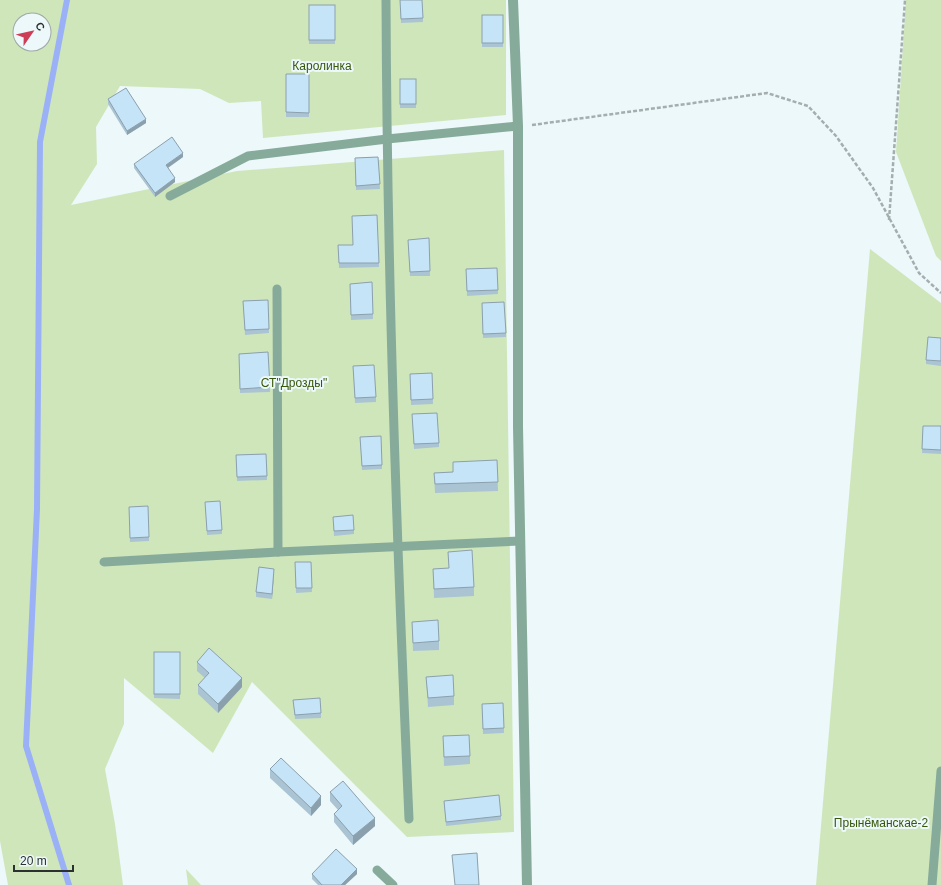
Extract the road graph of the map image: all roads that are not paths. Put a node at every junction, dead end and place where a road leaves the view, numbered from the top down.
1 (386, 0) edge
2 (513, 0) edge
3 (518, 126) junction
4 (386, 139) junction
5 (170, 196) dead end
6 (277, 289) dead end
7 (520, 541) junction
8 (397, 547) junction
9 (278, 552) junction
10 (104, 562) dead end
11 (941, 771) edge
12 (409, 819) dead end
13 (377, 870) dead end
14 (393, 885) edge
15 (527, 885) edge
16 (932, 885) edge

1 - 4 lane
2 - 3 street
3 - 4 lane
3 - 7 street
4 - 5 lane
4 - 8 lane
6 - 9 lane
7 - 8 lane
7 - 15 street
8 - 9 lane
8 - 12 lane
9 - 10 lane
11 - 16 lane
13 - 14 lane

